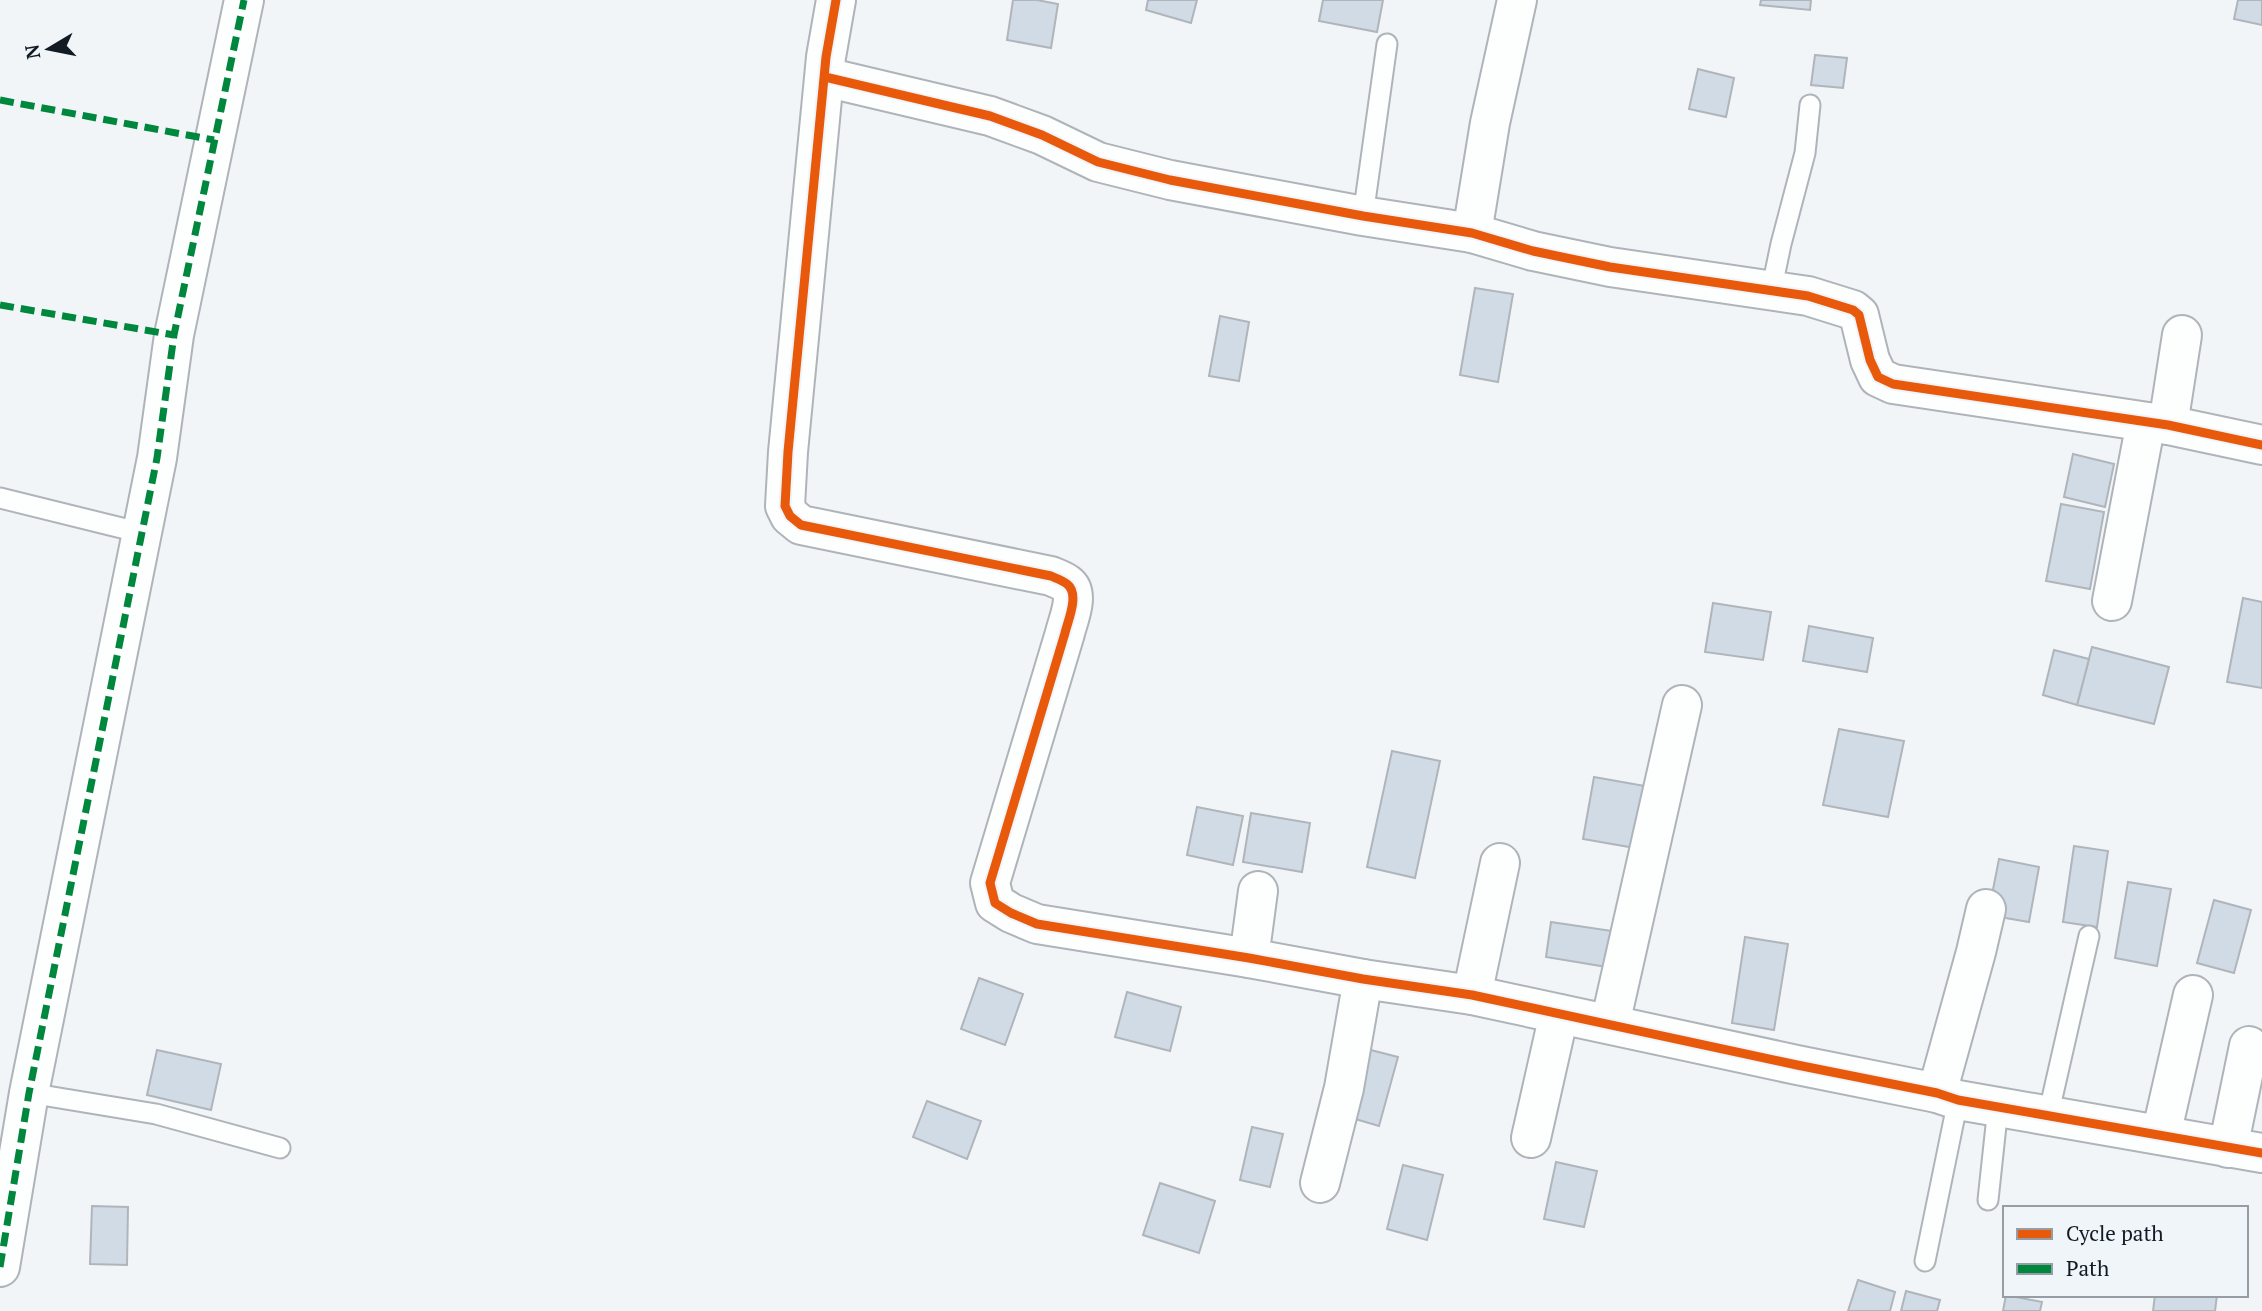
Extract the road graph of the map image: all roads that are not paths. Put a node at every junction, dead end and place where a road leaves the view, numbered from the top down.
1 (244, 0) edge
2 (836, 0) edge
3 (1517, 0) edge
4 (1387, 44) dead end
5 (825, 77) junction
6 (1810, 105) dead end
7 (1363, 216) junction
8 (1472, 233) junction
9 (1771, 292) junction
10 (2182, 335) dead end
11 (2157, 424) junction
12 (2262, 445) edge
13 (0, 498) edge
14 (142, 533) junction
15 (2112, 601) dead end
16 (1682, 705) dead end
17 (1500, 863) dead end
18 (1258, 891) dead end
19 (1986, 909) dead end
20 (2089, 936) dead end
21 (1250, 958) junction
22 (1363, 979) junction
23 (1472, 995) junction
24 (2193, 995) dead end
25 (1559, 1014) junction
26 (1610, 1024) junction
27 (2249, 1046) dead end
28 (29, 1093) junction
29 (1948, 1096) junction
30 (1998, 1107) junction
31 (2048, 1116) junction
32 (2161, 1135) junction
33 (1531, 1138) dead end
34 (280, 1149) dead end
35 (2245, 1150) edge
36 (1320, 1183) dead end
37 (1988, 1200) dead end
38 (1925, 1261) dead end
39 (0, 1267) edge

1 - 14 street
2 - 5 street
3 - 8 street
4 - 7 lane
5 - 7 street
5 - 21 street
6 - 9 lane
7 - 8 street
8 - 9 street
9 - 11 street
10 - 11 street
11 - 12 street
11 - 15 street
13 - 14 lane
14 - 28 street
16 - 26 street
17 - 23 street
18 - 21 street
19 - 29 street
20 - 31 lane
21 - 22 street
22 - 23 street
22 - 36 street
23 - 25 street
24 - 32 street
25 - 26 street
25 - 33 street
26 - 29 street
27 - 35 street
28 - 34 lane
28 - 39 street
29 - 30 street
29 - 38 lane
30 - 31 street
30 - 37 lane
31 - 32 street
32 - 35 street

